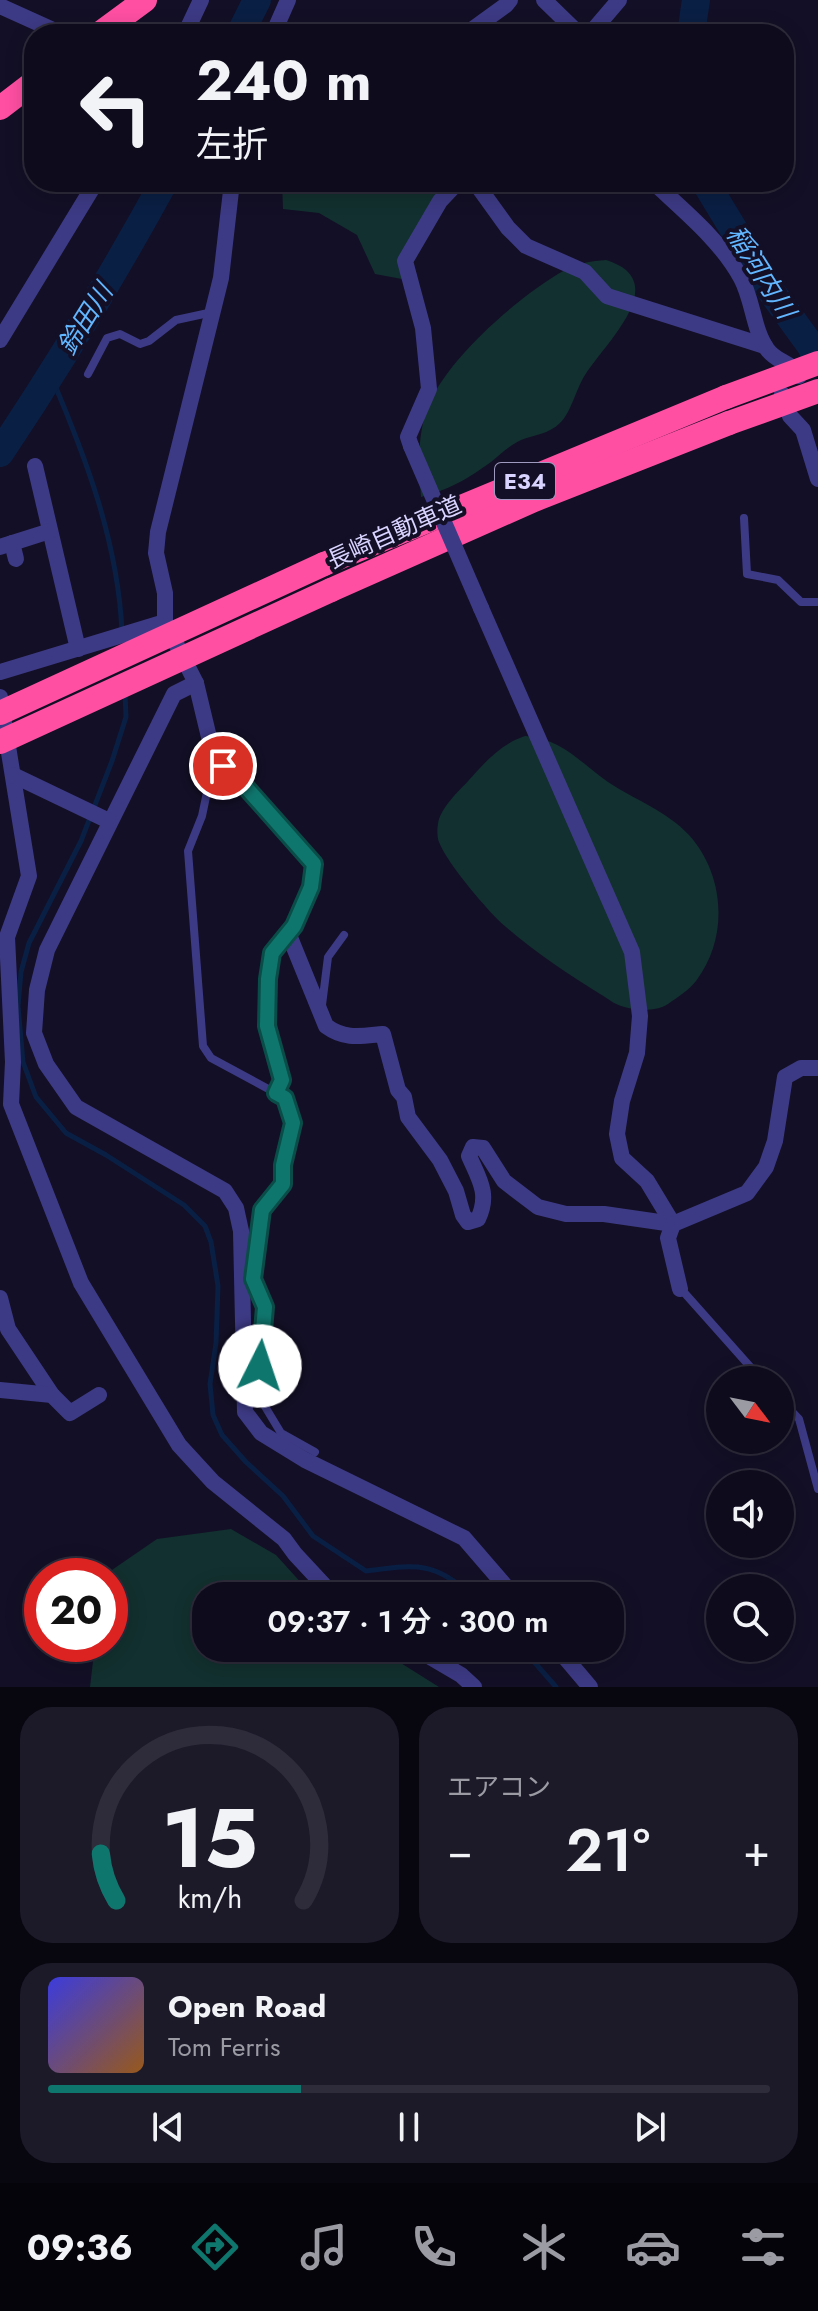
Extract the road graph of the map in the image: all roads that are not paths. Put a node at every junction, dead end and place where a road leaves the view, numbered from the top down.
1 (145, 0) edge
2 (201, 0) edge
3 (288, 0) edge
4 (510, 0) edge
5 (544, 0) edge
6 (619, 0) edge
7 (0, 6) edge
8 (40, 24) edge
9 (113, 24) edge
10 (190, 24) edge
11 (277, 24) edge
12 (480, 24) edge
13 (569, 24) edge
14 (599, 24) edge
15 (24, 90) edge
16 (0, 108) edge
17 (90, 192) edge
18 (231, 192) edge
19 (449, 192) edge
20 (482, 192) edge
21 (663, 192) edge
22 (213, 312) junction
23 (0, 340) edge
24 (770, 352) junction
25 (818, 363) edge
26 (88, 374) dead end
27 (818, 391) edge
28 (818, 403) edge
29 (35, 466) dead end
30 (818, 479) edge
31 (744, 518) dead end
32 (50, 531) junction
33 (9, 550) edge
34 (818, 602) edge
35 (165, 622) junction
36 (78, 649) junction
37 (0, 672) edge
38 (196, 683) junction
39 (0, 697) edge
40 (0, 713) edge
41 (0, 742) edge
42 (214, 758) junction
43 (13, 775) junction
44 (105, 819) junction
45 (289, 935) junction
46 (344, 935) dead end
47 (321, 1014) junction
48 (818, 1068) edge
49 (276, 1093) junction
50 (673, 1224) junction
51 (680, 1289) joint
52 (0, 1298) edge
53 (749, 1366) edge
54 (0, 1390) edge
55 (52, 1395) junction
56 (99, 1395) dead end
57 (794, 1414) edge
58 (315, 1452) dead end
59 (818, 1489) edge
60 (321, 1582) edge
61 (502, 1582) edge
62 (439, 1662) edge
63 (569, 1662) edge
64 (474, 1687) edge
65 (590, 1687) edge

1 - 9 highway
2 - 10 street
3 - 11 street
4 - 12 street
5 - 13 street
6 - 14 street
7 - 8 street
15 - 16 highway
17 - 23 street
18 - 22 street
19 - 50 street, bridge
20 - 24 street
21 - 24 street
22 - 26 lane
22 - 35 street
24 - 28 street
24 - 30 street
25 - 40 highway, 長崎自動車道 / E34, bridge
27 - 41 highway, 長崎自動車道 / E34, bridge
29 - 32 street
31 - 34 lane
32 - 33 street
32 - 36 street
35 - 36 street
35 - 38 street
36 - 37 street
38 - 42 street
38 - 44 street
39 - 43 street
42 - 45 street
42 - 49 lane
43 - 44 street
43 - 60 street
44 - 61 street
45 - 47 street
45 - 49 lane
46 - 47 lane
47 - 50 street
48 - 50 street
49 - 58 lane
50 - 51 street
51 - 53 lane
52 - 55 street
54 - 55 street
55 - 56 street
57 - 59 lane
62 - 64 street
63 - 65 street

